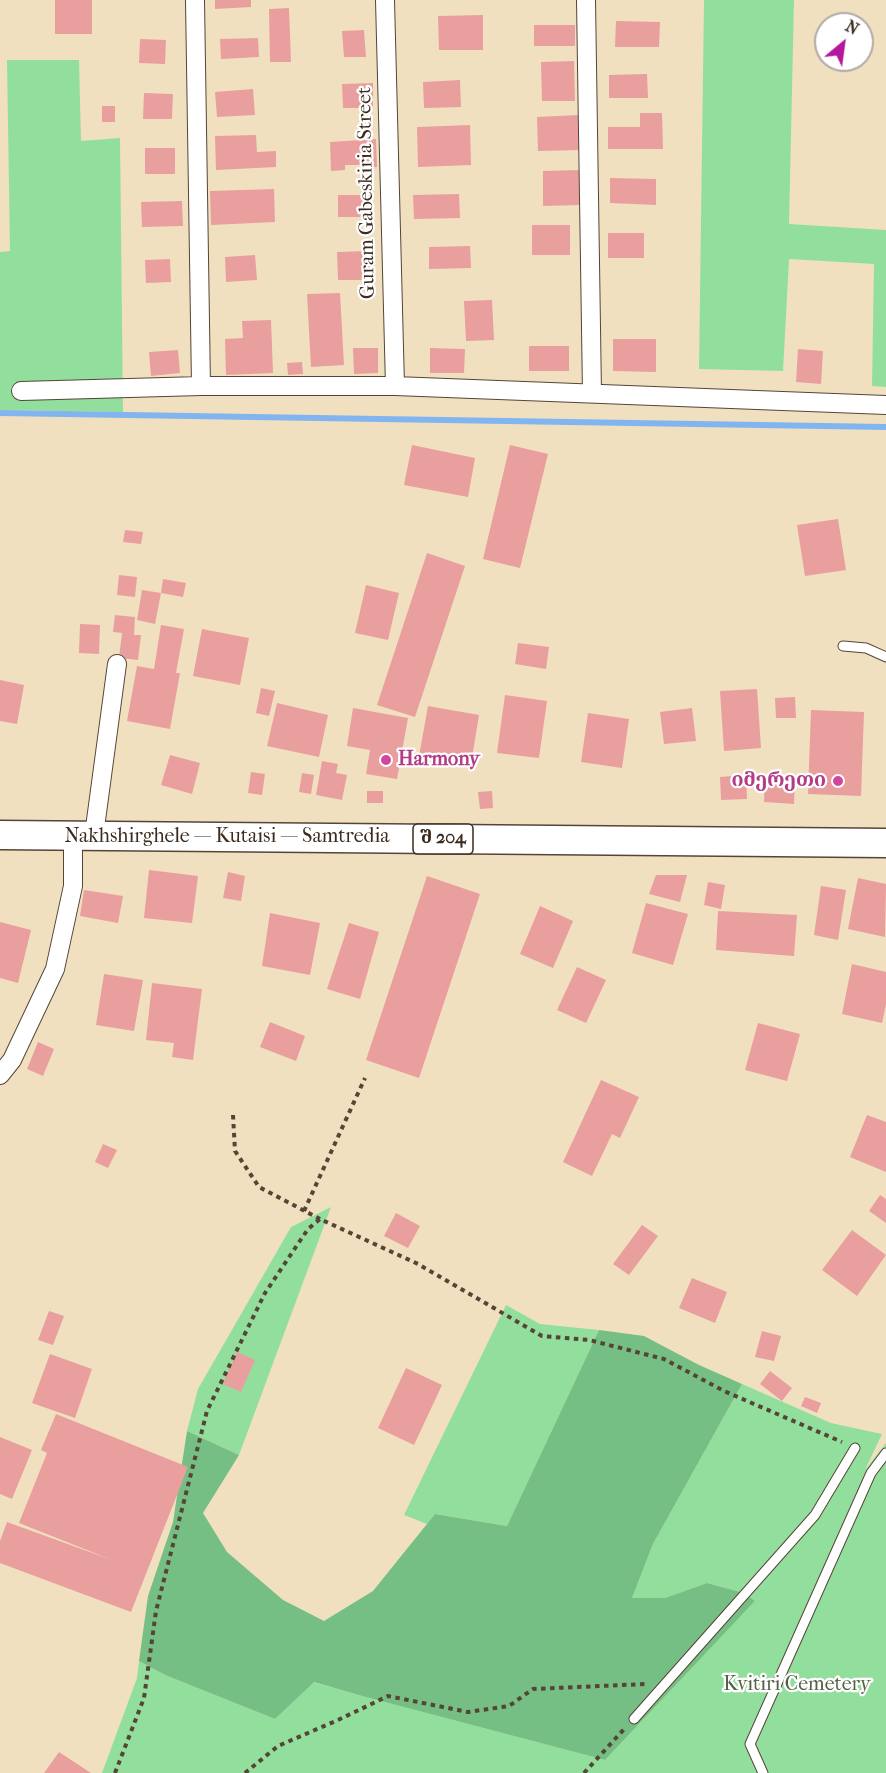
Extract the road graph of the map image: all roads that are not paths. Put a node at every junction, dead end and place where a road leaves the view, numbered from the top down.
1 (195, 0) edge
2 (385, 0) edge
3 (586, 0) edge
4 (201, 386) junction
5 (395, 386) junction
6 (21, 391) dead end
7 (592, 393) junction
8 (886, 405) edge
9 (843, 646) dead end
10 (886, 657) edge
11 (117, 664) dead end
12 (0, 835) edge
13 (84, 835) junction
14 (886, 843) edge
15 (0, 1076) edge
16 (855, 1448) road end
17 (886, 1453) edge
18 (634, 1719) road end
19 (764, 1773) edge

1 - 4 street
2 - 5 street, Guram Gabeskiria Street
3 - 7 street
4 - 5 street
4 - 6 street
5 - 7 street
7 - 8 street
9 - 10 lane
11 - 13 street
12 - 13 main road, Nakhshirghele — Kutaisi — Samtredia / შ 204
13 - 14 main road, Nakhshirghele — Kutaisi — Samtredia / შ 204
13 - 15 street
16 - 18 lane
17 - 19 lane

